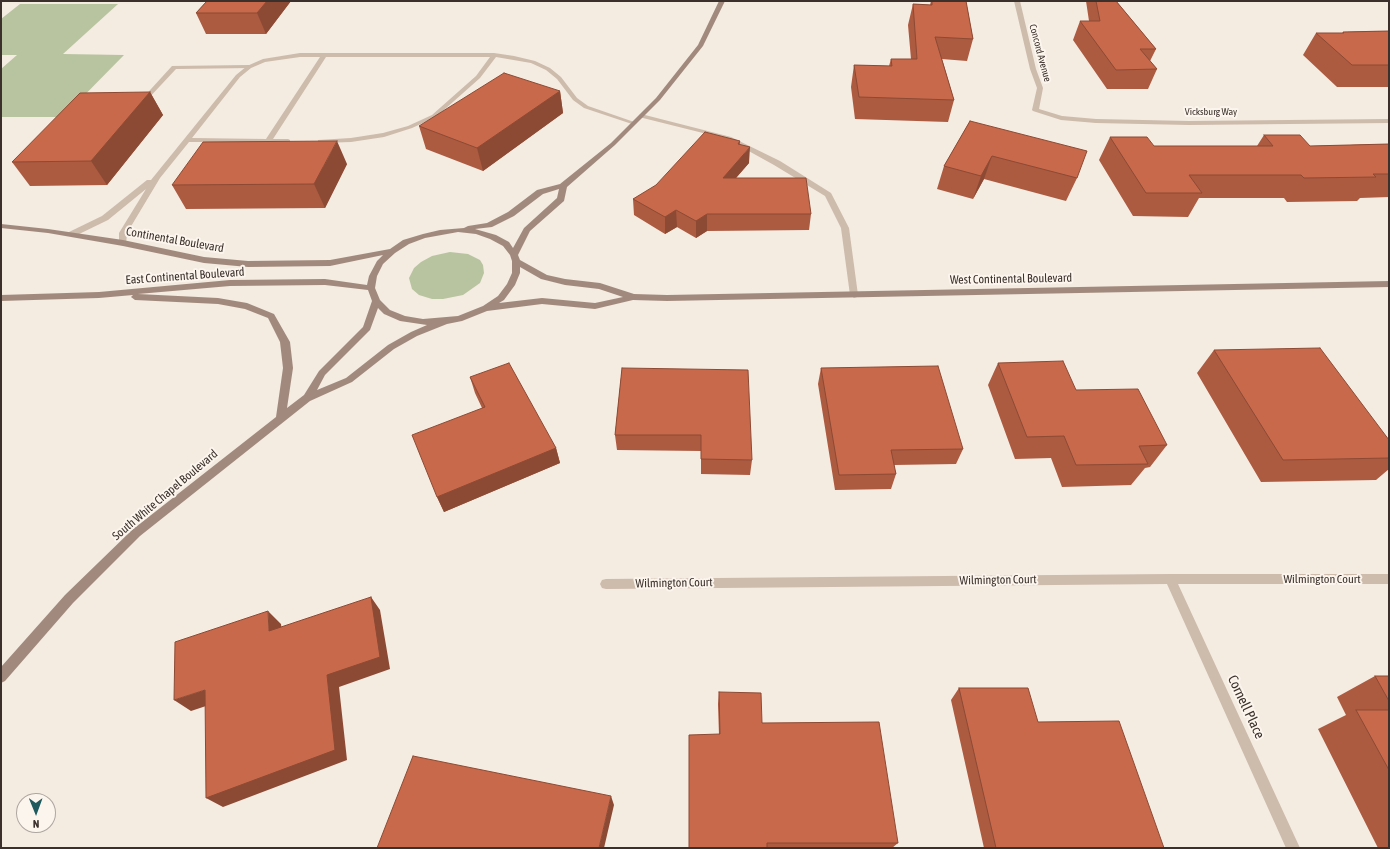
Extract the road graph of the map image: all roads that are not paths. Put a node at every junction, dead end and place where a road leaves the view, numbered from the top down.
1 (722, 1) edge
2 (1017, 1) edge
3 (324, 55) junction
4 (494, 55) junction
5 (249, 67) junction
6 (144, 100) edge
7 (1035, 110) joint
8 (641, 116) junction
9 (1389, 121) edge
10 (634, 123) junction
11 (186, 140) junction
12 (268, 141) junction
13 (299, 141) edge
14 (315, 142) edge
15 (157, 177) junction
16 (563, 186) junction
17 (1, 226) edge
18 (458, 230) junction
19 (72, 234) junction
20 (123, 243) junction
21 (392, 251) junction
22 (515, 258) junction
23 (1389, 284) edge
24 (371, 288) junction
25 (99, 295) junction
26 (854, 295) junction
27 (633, 297) junction
28 (1, 298) edge
29 (376, 301) junction
30 (486, 308) junction
31 (445, 321) junction
32 (307, 398) junction
33 (281, 418) junction
34 (1389, 578) edge
35 (1170, 579) junction
36 (606, 584) dead end
37 (1, 676) edge
38 (1293, 848) edge

1 - 8 main road
2 - 7 street, Concord Avenue
3 - 4 street
3 - 5 street
3 - 12 street
4 - 10 street
4 - 14 street
5 - 6 street
5 - 11 street
7 - 9 street, Vicksburg Way
8 - 10 main road
8 - 26 street
10 - 16 main road
11 - 12 street
11 - 15 street
12 - 13 street
15 - 19 street
15 - 20 street
16 - 18 main road
16 - 22 main road
17 - 19 main road, Continental Boulevard
18 - 21 main road
18 - 22 main road
19 - 20 main road, Continental Boulevard
20 - 21 main road, Continental Boulevard
21 - 24 main road
22 - 27 main road, West Continental Boulevard
22 - 30 main road
23 - 26 main road, West Continental Boulevard
24 - 25 main road, East Continental Boulevard
24 - 29 main road
25 - 28 main road, East Continental Boulevard
25 - 33 main road
26 - 27 main road, West Continental Boulevard
27 - 30 main road, West Continental Boulevard
29 - 31 main road
29 - 32 main road, South White Chapel Boulevard
30 - 31 main road
31 - 32 main road, South White Chapel Boulevard
32 - 33 main road, South White Chapel Boulevard
33 - 37 main road, South White Chapel Boulevard
34 - 35 street, Wilmington Court
35 - 36 street, Wilmington Court
35 - 38 street, Cornell Place

